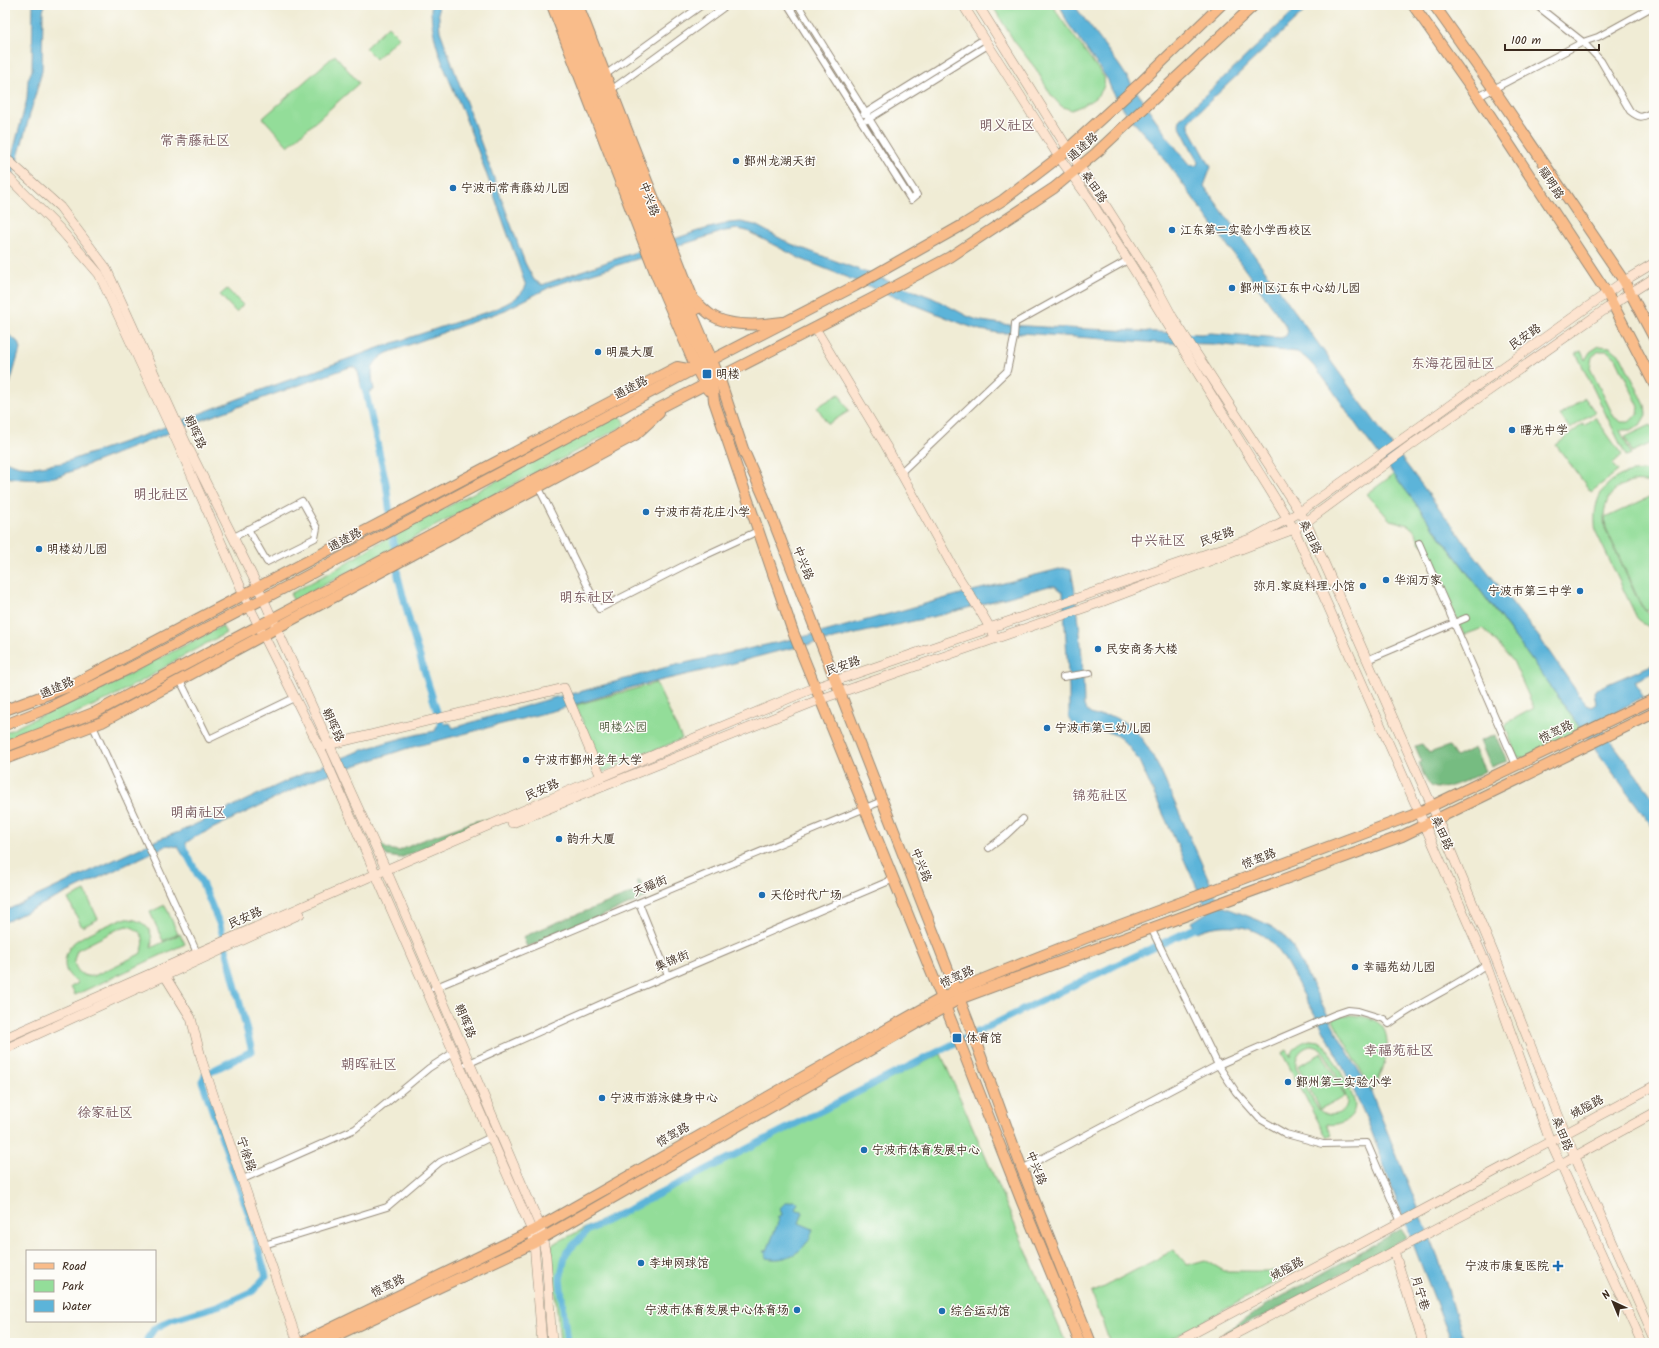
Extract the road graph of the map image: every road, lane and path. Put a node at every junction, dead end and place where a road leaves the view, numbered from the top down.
1 (552, 5) edge
2 (561, 5) edge
3 (569, 5) edge
4 (578, 5) edge
5 (702, 5) edge
6 (727, 5) edge
7 (788, 5) edge
8 (798, 5) edge
9 (963, 5) edge
10 (978, 5) edge
11 (1221, 5) edge
12 (1254, 5) edge
13 (1413, 5) edge
14 (1434, 5) edge
15 (1536, 5) edge
16 (1654, 6) edge
17 (986, 42) junction
18 (1583, 42) junction
19 (605, 75) junction
20 (1493, 88) junction
21 (611, 90) junction
22 (1478, 97) junction
23 (1654, 111) edge
24 (866, 113) junction
25 (859, 117) junction
26 (869, 119) junction
27 (863, 123) junction
28 (1068, 149) junction
29 (1059, 157) junction
30 (11, 162) edge
31 (1080, 167) junction
32 (5, 174) edge
33 (1071, 174) junction
34 (650, 226) junction
35 (1128, 260) junction
36 (1654, 263) edge
37 (670, 274) junction
38 (1654, 278) edge
39 (1624, 281) junction
40 (1631, 292) junction
41 (1607, 293) junction
42 (693, 299) junction
43 (1613, 304) junction
44 (1170, 320) junction
45 (789, 321) junction
46 (815, 328) junction
47 (1654, 338) edge
48 (1189, 349) junction
49 (704, 364) junction
50 (714, 380) junction
51 (1654, 384) edge
52 (166, 408) junction
53 (1408, 441) junction
54 (182, 444) junction
55 (901, 472) junction
56 (536, 483) junction
57 (1300, 512) junction
58 (1288, 519) junction
59 (1306, 522) junction
60 (248, 529) junction
61 (1294, 529) junction
62 (758, 530) junction
63 (234, 537) junction
64 (1419, 543) dead end
65 (381, 567) junction
66 (258, 587) junction
67 (245, 595) junction
68 (263, 598) junction
69 (249, 606) junction
70 (1466, 618) dead end
71 (272, 619) junction
72 (1455, 623) junction
73 (258, 626) junction
74 (276, 628) junction
75 (990, 628) junction
76 (263, 636) junction
77 (996, 638) junction
78 (1367, 660) junction
79 (1090, 673) dead end
80 (1063, 677) dead end
81 (180, 680) junction
82 (835, 682) junction
83 (816, 688) junction
84 (840, 693) junction
85 (294, 698) junction
86 (821, 699) junction
87 (1654, 699) edge
88 (5, 710) edge
89 (1654, 713) edge
90 (5, 725) edge
91 (93, 726) junction
92 (5, 747) edge
93 (319, 747) junction
94 (331, 747) junction
95 (5, 760) edge
96 (1516, 765) junction
97 (601, 777) junction
98 (882, 801) junction
99 (1432, 806) junction
100 (865, 808) junction
101 (1420, 812) junction
102 (1023, 819) dead end
103 (1436, 820) junction
104 (1426, 825) junction
105 (989, 848) dead end
106 (386, 872) junction
107 (377, 876) junction
108 (894, 879) junction
109 (639, 903) junction
110 (1152, 930) junction
111 (212, 950) junction
112 (197, 953) junction
113 (1486, 964) junction
114 (668, 975) junction
115 (165, 976) junction
116 (437, 987) junction
117 (427, 991) junction
118 (957, 994) junction
119 (944, 1002) junction
120 (5, 1038) edge
121 (5, 1049) edge
122 (454, 1052) junction
123 (469, 1062) junction
124 (1218, 1065) junction
125 (460, 1067) junction
126 (1654, 1086) edge
127 (1654, 1113) edge
128 (1565, 1133) junction
129 (491, 1137) junction
130 (1550, 1141) junction
131 (1575, 1156) junction
132 (1561, 1164) junction
133 (1022, 1169) junction
134 (243, 1179) junction
135 (1401, 1222) junction
136 (536, 1228) junction
137 (538, 1241) junction
138 (264, 1245) junction
139 (1394, 1251) junction
140 (1654, 1337) edge
141 (1654, 1341) edge
142 (298, 1343) edge
143 (301, 1343) edge
144 (320, 1343) edge
145 (542, 1343) edge
146 (552, 1343) edge
147 (1080, 1343) edge
148 (1091, 1343) edge
149 (1174, 1343) edge
150 (1218, 1343) edge
151 (1423, 1343) edge
152 (1642, 1343) edge
153 (1650, 1343) edge

1 - 34 main road
2 - 34 main road, 中兴路
3 - 34 main road, 中兴路
4 - 19 main road
5 - 19 street
6 - 21 street
7 - 25 street
8 - 24 street
9 - 17 main road, 桑田路
10 - 28 main road, 桑田路
11 - 28 main road, 通途路
12 - 31 main road, 通途路
13 - 22 main road, 福明路
14 - 20 main road, 福明路
15 - 18 street
16 - 18 street
17 - 24 street
17 - 26 street
17 - 29 main road, 桑田路
18 - 20 street
18 - 23 street
19 - 21 main road
20 - 22 street
20 - 39 main road, 福明路
21 - 34 main road
22 - 41 main road, 福明路
24 - 25 street
24 - 26 street
25 - 27 street
26 - 27 street
26 - 27 street
28 - 29 main road, 通途路
28 - 31 main road, 桑田路
29 - 33 main road, 桑田路
29 - 45 main road, 通途路
30 - 52 main road, 朝晖路
31 - 33 main road, 通途路
31 - 44 main road, 桑田路
32 - 52 main road, 朝晖路
33 - 35 main road, 桑田路
33 - 46 main road, 通途路
34 - 37 main road, 中兴路
34 - 37 main road, 中兴路
35 - 44 main road, 桑田路
35 - 55 street
36 - 39 main road, 民安路
37 - 42 main road, 中兴路
37 - 49 main road, 中兴路
37 - 49 main road, 中兴路
38 - 40 main road, 民安路
39 - 40 main road, 福明路
39 - 41 main road, 民安路
40 - 43 main road, 民安路
40 - 47 main road, 福明路
41 - 43 main road, 福明路
41 - 53 main road, 民安路
42 - 45 main road
42 - 49 main road, 中兴路
43 - 51 main road, 福明路
43 - 53 main road, 民安路
44 - 48 main road
45 - 49 main road, 通途路
46 - 50 main road
46 - 55 main road
48 - 57 main road, 桑田路
48 - 58 main road, 桑田路
49 - 50 main road, 中兴路
49 - 50 main road, 中兴路
49 - 66 main road, 通途路
49 - 68 main road, 通途路
50 - 56 main road
50 - 62 main road, 中兴路
50 - 82 main road, 中兴路
52 - 54 main road, 朝晖路
53 - 57 main road, 民安路
53 - 59 main road, 民安路
54 - 63 main road, 朝晖路
54 - 67 main road, 朝晖路
55 - 75 main road
56 - 62 street
56 - 65 main road
56 - 65 main road
57 - 58 main road, 民安路
57 - 59 main road, 桑田路
58 - 61 main road, 桑田路
58 - 75 main road, 民安路
59 - 61 main road, 民安路
59 - 78 main road, 桑田路
60 - 60 street
60 - 63 street
61 - 77 main road, 民安路
61 - 101 main road, 桑田路
62 - 83 main road, 中兴路
63 - 66 main road, 朝晖路
64 - 72 street
65 - 71 main road
65 - 74 main road
66 - 67 main road, 通途路
66 - 68 main road, 朝晖路
67 - 69 main road, 朝晖路
67 - 88 main road, 通途路
68 - 69 main road, 通途路
68 - 71 main road, 朝晖路
69 - 73 main road, 朝晖路
69 - 90 main road, 通途路
70 - 72 street
71 - 73 main road
71 - 74 main road, 朝晖路
72 - 78 street
72 - 96 street
73 - 76 main road, 朝晖路
73 - 92 main road
74 - 76 main road
74 - 94 main road, 朝晖路
75 - 77 main road
75 - 82 main road, 民安路
76 - 81 main road
76 - 85 main road, 朝晖路
77 - 84 main road, 民安路
78 - 99 main road, 桑田路
79 - 80 street
81 - 85 street
81 - 91 main road
82 - 83 main road, 民安路
82 - 84 main road, 中兴路
83 - 86 main road, 中兴路
83 - 97 main road, 民安路
84 - 86 main road, 民安路
84 - 98 main road, 中兴路
85 - 93 main road, 朝晖路
86 - 100 main road, 中兴路
86 - 106 main road, 民安路
87 - 96 main road, 惊驾路
89 - 103 main road, 惊驾路
91 - 95 main road
91 - 112 street
93 - 94 main road
93 - 107 main road, 朝晖路
94 - 97 main road
94 - 106 main road, 朝晖路
96 - 99 main road, 惊驾路
97 - 106 main road, 民安路
98 - 100 street, 天福街
98 - 118 main road, 中兴路
99 - 101 main road, 惊驾路
99 - 103 main road, 桑田路
100 - 108 main road, 中兴路
100 - 109 street, 天福街
101 - 104 main road, 桑田路
101 - 118 main road, 惊驾路
102 - 105 street
103 - 104 main road, 惊驾路
103 - 128 main road, 桑田路
104 - 110 main road, 惊驾路
104 - 113 main road, 桑田路
106 - 107 main road, 民安路
106 - 116 main road, 朝晖路
107 - 111 main road, 民安路
107 - 117 main road, 朝晖路
108 - 114 street, 集锦街
108 - 119 main road, 中兴路
109 - 114 street
109 - 116 street, 天福街
110 - 118 main road, 惊驾路
110 - 124 street
111 - 112 main road, 民安路
111 - 115 main road, 民安路
112 - 120 main road, 民安路
113 - 124 street
113 - 130 main road, 桑田路
114 - 123 street, 集锦街
115 - 121 main road, 民安路
115 - 134 main road, 宁徐路
116 - 117 street, 天福街
116 - 123 main road, 朝晖路
117 - 122 main road, 朝晖路
118 - 119 main road, 惊驾路
118 - 133 main road, 中兴路
119 - 136 main road, 惊驾路
119 - 137 main road, 惊驾路
119 - 147 main road, 中兴路
122 - 125 main road, 朝晖路
122 - 134 street
123 - 125 street, 集锦街
123 - 136 main road, 朝晖路
124 - 133 street
124 - 135 street
125 - 129 main road, 朝晖路
126 - 128 main road, 姚隘路
127 - 131 main road
128 - 130 main road, 姚隘路
128 - 131 main road, 桑田路
129 - 136 main road, 朝晖路
129 - 138 street
130 - 132 main road, 桑田路
130 - 135 main road, 姚隘路
131 - 132 main road
131 - 140 main road, 桑田路
132 - 139 main road
132 - 152 main road, 桑田路
133 - 148 main road, 中兴路
134 - 138 main road, 宁徐路
135 - 149 main road, 姚隘路
136 - 137 main road, 朝晖路
136 - 143 main road, 惊驾路
137 - 144 main road, 惊驾路
137 - 145 main road, 朝晖路
137 - 146 main road, 朝晖路
138 - 142 main road, 宁徐路
139 - 150 main road
139 - 151 main road, 月宁巷
141 - 153 main road

